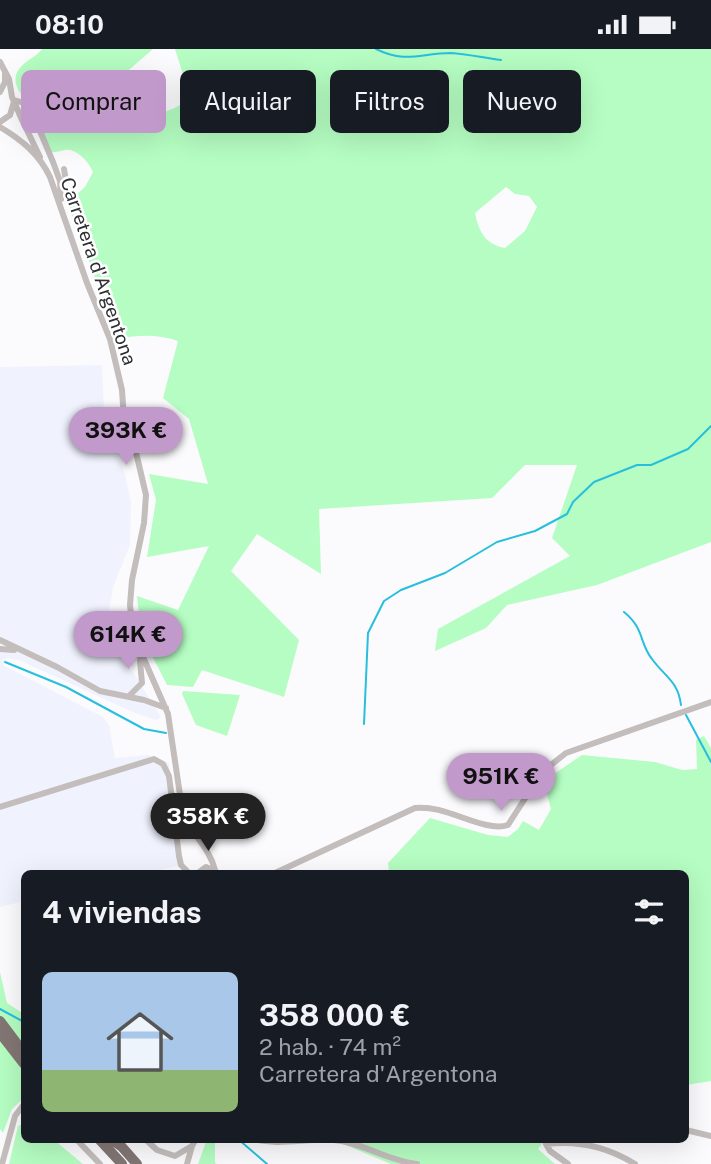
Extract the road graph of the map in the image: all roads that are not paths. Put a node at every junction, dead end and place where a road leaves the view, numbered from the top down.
1 (0, 62) edge
2 (5, 72) junction
3 (0, 93) edge
4 (13, 98) junction
5 (0, 125) edge
6 (42, 162) junction
7 (64, 169) dead end
8 (60, 181) junction
9 (64, 218) junction
10 (0, 641) edge
11 (0, 649) edge
12 (16, 650) junction
13 (141, 656) junction
14 (129, 697) junction
15 (144, 700) junction
16 (163, 700) junction
17 (711, 702) edge
18 (166, 708) junction
19 (0, 807) edge
20 (204, 847) junction
21 (186, 870) edge
22 (200, 870) edge
23 (215, 870) edge
24 (281, 870) edge
25 (0, 1020) edge
26 (0, 1033) edge
27 (21, 1049) edge
28 (21, 1060) edge
29 (21, 1110) edge
30 (689, 1131) edge
31 (711, 1136) edge
32 (80, 1143) edge
33 (101, 1143) edge
34 (102, 1143) edge
35 (114, 1143) edge
36 (149, 1143) edge
37 (193, 1143) edge
38 (194, 1143) edge
39 (344, 1143) edge
40 (556, 1143) edge
41 (575, 1143) edge
42 (167, 1155) junction
43 (2, 1164) edge
44 (100, 1164) edge
45 (116, 1164) edge
46 (122, 1164) edge
47 (134, 1164) edge
48 (174, 1164) edge
49 (187, 1164) edge
50 (417, 1164) edge
51 (568, 1164) edge
52 (635, 1164) edge

1 - 2 street
2 - 3 street
2 - 4 street
3 - 4 street
4 - 5 street
4 - 6 street
4 - 8 street
5 - 6 street, Carretera d'Argentona
6 - 9 street, Carretera d'Argentona
7 - 8 street
8 - 9 street
9 - 13 street, Carretera d'Argentona
10 - 12 street
11 - 12 street
12 - 14 street
13 - 14 street
13 - 16 street, Carretera d'Argentona
14 - 15 street
15 - 16 street
15 - 18 street
16 - 18 street, Carretera d'Argentona
17 - 24 street
18 - 20 street, Carretera d'Argentona
19 - 21 street
20 - 22 street
20 - 23 street
25 - 27 highway
26 - 28 highway
29 - 43 street
30 - 31 street
32 - 44 street
33 - 45 highway
34 - 46 highway
35 - 47 highway
36 - 42 street
37 - 42 street
38 - 49 street
39 - 50 street
40 - 51 street
41 - 52 street
42 - 48 street

